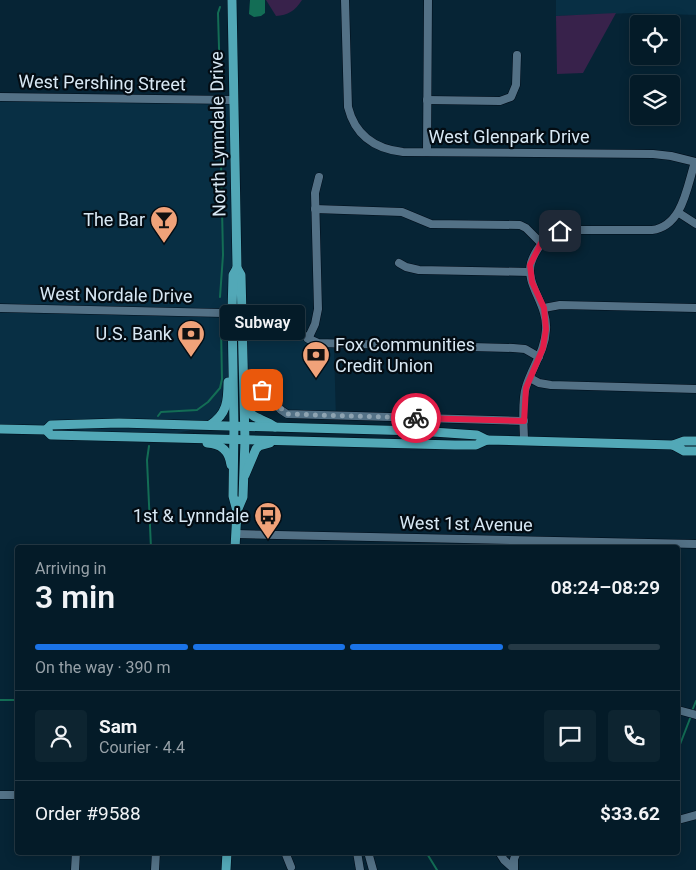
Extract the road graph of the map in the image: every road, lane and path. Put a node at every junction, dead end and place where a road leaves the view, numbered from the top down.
1 (232, 0) edge
2 (345, 0) edge
3 (428, 0) edge
4 (517, 55) dead end
5 (0, 97) edge
6 (233, 100) junction
7 (428, 100) junction
8 (427, 152) junction
9 (695, 162) edge
10 (319, 177) dead end
11 (315, 209) junction
12 (679, 212) junction
13 (696, 224) edge
14 (541, 243) junction
15 (399, 263) dead end
16 (237, 268) junction
17 (530, 272) junction
18 (0, 308) edge
19 (544, 308) junction
20 (696, 308) edge
21 (232, 313) junction
22 (242, 313) junction
23 (308, 339) junction
24 (539, 357) junction
25 (234, 364) junction
26 (244, 378) junction
27 (530, 378) junction
28 (696, 388) edge
29 (244, 401) junction
30 (293, 415) junction
31 (524, 421) junction
32 (210, 425) junction
33 (234, 426) junction
34 (245, 426) junction
35 (275, 427) junction
36 (294, 428) junction
37 (0, 429) edge
38 (46, 430) junction
39 (168, 437) junction
40 (234, 439) junction
41 (245, 440) junction
42 (487, 440) junction
43 (279, 441) junction
44 (696, 441) edge
45 (524, 442) junction
46 (673, 445) junction
47 (696, 451) edge
48 (234, 468) junction
49 (244, 477) junction
50 (237, 510) junction
51 (236, 534) junction
52 (478, 543) edge
53 (696, 544) edge
54 (235, 545) edge
55 (680, 711) edge
56 (696, 715) edge
57 (0, 794) edge
58 (15, 795) edge
59 (696, 815) edge
60 (680, 819) edge
61 (76, 855) edge
62 (156, 855) edge
63 (227, 855) edge
64 (286, 855) edge
65 (358, 855) edge
66 (369, 855) edge
67 (501, 855) edge
68 (516, 855) edge
69 (291, 867) dead end
70 (514, 869) edge
71 (75, 870) edge
72 (155, 870) edge
73 (226, 870) edge
74 (360, 870) edge
75 (373, 870) edge

1 - 6 main road, North Lynndale Drive
2 - 8 street, West Glenpark Drive
3 - 7 street
4 - 7 street
5 - 6 street, West Pershing Street
6 - 16 main road, North Lynndale Drive
7 - 8 street
8 - 9 street, West Glenpark Drive
9 - 12 street
10 - 11 street
11 - 14 street
11 - 23 street
12 - 13 street
12 - 14 street
14 - 17 street
15 - 17 street
16 - 21 main road, North Lynndale Drive
16 - 22 main road, North Lynndale Drive
17 - 19 street
18 - 21 street, West Nordale Drive
19 - 20 street
19 - 24 street
21 - 22 street, West Nordale Drive
21 - 25 main road, North Lynndale Drive
22 - 23 street, West Nordale Drive
22 - 26 main road, North Lynndale Drive
23 - 24 street
24 - 27 street
25 - 32 main road
25 - 33 main road, North Lynndale Drive
26 - 29 main road, North Lynndale Drive
26 - 30 street
27 - 28 street
27 - 31 street
29 - 34 main road, North Lynndale Drive
29 - 35 main road
30 - 31 street
30 - 36 street
31 - 45 street
32 - 33 main road
32 - 38 main road
33 - 34 main road
33 - 40 main road, North Lynndale Drive
34 - 35 main road
34 - 41 main road, North Lynndale Drive
35 - 36 main road
36 - 42 main road
37 - 38 main road
38 - 39 main road
39 - 40 main road
39 - 48 main road
40 - 41 main road
40 - 48 main road, North Lynndale Drive
41 - 43 main road
41 - 49 main road, North Lynndale Drive
42 - 43 main road
42 - 45 main road
43 - 49 main road
44 - 46 main road
45 - 46 main road
46 - 47 main road
48 - 50 main road, North Lynndale Drive
49 - 50 main road, North Lynndale Drive
50 - 51 main road, North Lynndale Drive
51 - 52 street, West 1st Avenue
51 - 54 main road, North Lynndale Drive
52 - 53 street, West 1st Avenue
55 - 56 street
57 - 58 street
59 - 60 street
61 - 71 street
62 - 72 street
63 - 73 main road
64 - 69 street
65 - 74 street
66 - 75 street
67 - 70 street
68 - 70 street

